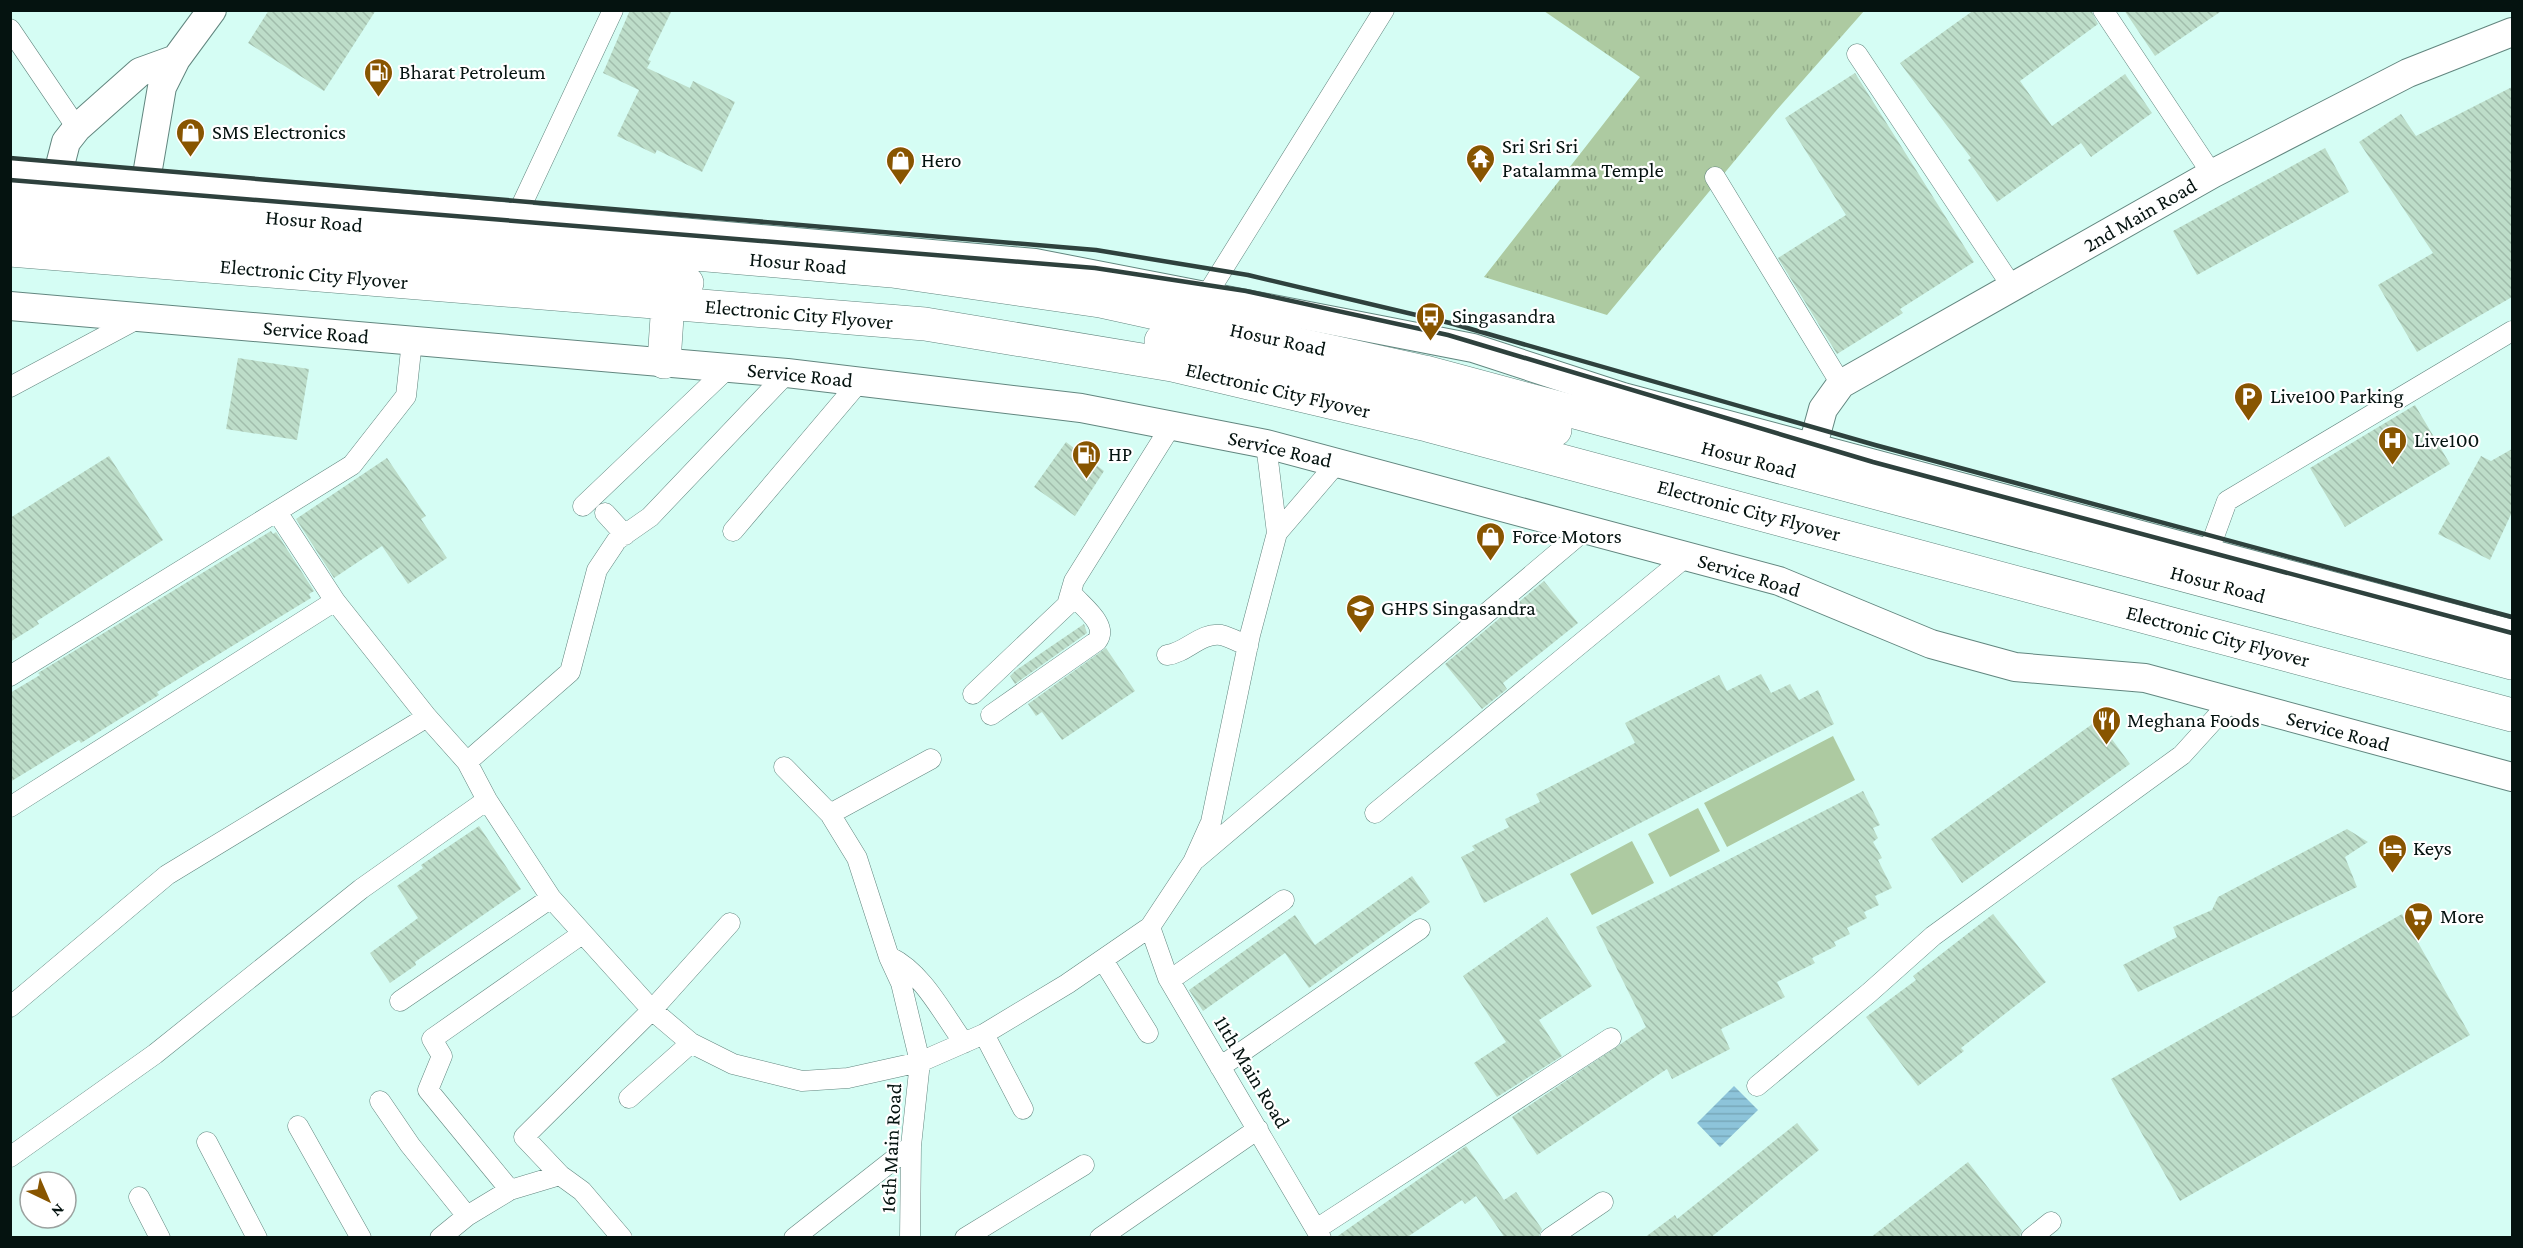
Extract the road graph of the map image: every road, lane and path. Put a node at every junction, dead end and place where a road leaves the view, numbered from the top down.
1 (212, 10) edge
2 (613, 10) edge
3 (1384, 10) edge
4 (2103, 10) edge
5 (10, 29) edge
6 (2512, 32) edge
7 (1857, 54) dead end
8 (176, 59) junction
9 (77, 128) junction
10 (10, 173) edge
11 (2212, 174) junction
12 (57, 177) junction
13 (1715, 177) dead end
14 (10, 195) edge
15 (143, 195) junction
16 (516, 217) junction
17 (10, 224) edge
18 (10, 250) edge
19 (10, 264) edge
20 (2013, 288) junction
21 (1206, 296) junction
22 (10, 306) edge
23 (141, 317) junction
24 (668, 317) junction
25 (2512, 331) edge
26 (412, 341) junction
27 (664, 362) junction
28 (728, 368) junction
29 (787, 373) junction
30 (860, 381) junction
31 (1841, 384) junction
32 (10, 387) edge
33 (1171, 426) junction
34 (1266, 444) junction
35 (1812, 449) junction
36 (1338, 463) junction
37 (583, 506) dead end
38 (277, 512) junction
39 (605, 513) dead end
40 (1586, 529) junction
41 (734, 531) dead end
42 (1277, 533) junction
43 (625, 535) junction
44 (2208, 553) junction
45 (1687, 556) junction
46 (1072, 594) junction
47 (335, 601) junction
48 (2512, 634) edge
49 (1248, 646) junction
50 (1167, 655) dead end
51 (2512, 663) edge
52 (10, 676) edge
53 (2512, 683) edge
54 (974, 694) dead end
55 (2230, 702) junction
56 (991, 715) dead end
57 (2512, 715) edge
58 (427, 717) junction
59 (2512, 730) edge
60 (931, 759) dead end
61 (467, 762) junction
62 (784, 767) dead end
63 (2512, 777) edge
64 (487, 800) junction
65 (10, 807) edge
66 (1375, 813) dead end
67 (830, 814) junction
68 (1192, 862) junction
69 (551, 898) junction
70 (1284, 900) dead end
71 (730, 923) dead end
72 (1150, 927) junction
73 (1420, 929) dead end
74 (582, 934) junction
75 (889, 957) junction
76 (1103, 960) junction
77 (1170, 980) junction
78 (400, 1001) dead end
79 (10, 1007) edge
80 (652, 1010) junction
81 (1148, 1033) dead end
82 (984, 1034) junction
83 (1611, 1038) dead end
84 (691, 1043) junction
85 (964, 1043) junction
86 (921, 1062) junction
87 (1220, 1067) junction
88 (1757, 1086) dead end
89 (628, 1098) dead end
90 (380, 1101) dead end
91 (1023, 1109) dead end
92 (298, 1126) dead end
93 (1258, 1129) junction
94 (207, 1142) dead end
95 (911, 1146) junction
96 (10, 1157) edge
97 (1084, 1165) dead end
98 (560, 1175) junction
99 (510, 1190) junction
100 (139, 1197) dead end
101 (1603, 1202) dead end
102 (467, 1216) junction
103 (2051, 1222) dead end
104 (1319, 1233) edge
105 (160, 1238) edge
106 (257, 1238) edge
107 (361, 1238) edge
108 (440, 1238) edge
109 (622, 1238) edge
110 (794, 1238) edge
111 (910, 1238) edge
112 (965, 1238) edge
113 (1100, 1238) edge
114 (1550, 1238) edge
115 (2031, 1238) edge

1 - 8 street
2 - 16 street
3 - 21 street
4 - 11 street
5 - 9 street
6 - 11 street, 2nd Main Road
7 - 20 street
8 - 9 street
8 - 15 street
9 - 12 street
10 - 12 street
11 - 20 street, 2nd Main Road
12 - 15 street
13 - 31 street
14 - 15 highway, Hosur Road
15 - 16 street
15 - 51 highway, Hosur Road
16 - 21 street
17 - 53 highway, Electronic City Flyover
18 - 57 highway, Electronic City Flyover
19 - 24 highway
20 - 31 street, 2nd Main Road
21 - 35 street
22 - 23 street, Service Road
23 - 26 street, Service Road
23 - 32 street
24 - 27 highway
24 - 59 highway
25 - 44 street
26 - 27 street, Service Road
26 - 38 street
27 - 28 street, Service Road
28 - 29 street, Service Road
28 - 37 street
29 - 30 street, Service Road
29 - 43 street
30 - 33 street, Service Road
30 - 41 street
31 - 35 street, 2nd Main Road
33 - 34 street, Service Road
33 - 46 street
34 - 36 street, Service Road
34 - 42 street
35 - 44 street
36 - 40 street, Service Road
36 - 42 street
38 - 47 street
38 - 52 street
39 - 43 street
40 - 45 street, Service Road
40 - 68 street
42 - 49 street
43 - 61 street
44 - 48 street
45 - 55 street, Service Road
45 - 66 street
46 - 54 street
46 - 56 street
47 - 58 street
47 - 65 street
49 - 50 street
49 - 68 street
55 - 63 street, Service Road
55 - 88 street
58 - 61 street
58 - 79 street
60 - 67 street
61 - 64 street
62 - 67 street
64 - 69 street
64 - 96 street
67 - 75 street
68 - 72 street
69 - 74 street
69 - 78 street
70 - 77 street
71 - 80 street
72 - 76 street
72 - 77 street, 11th Main Road
73 - 87 street
74 - 80 street
74 - 99 street
75 - 85 street
75 - 86 street
76 - 81 street
76 - 82 street
77 - 87 street, 11th Main Road
80 - 84 street
80 - 98 street
82 - 85 street
82 - 91 street
83 - 104 street
84 - 86 street
84 - 89 street
85 - 86 street
86 - 95 street, 16th Main Road
87 - 93 street, 11th Main Road
90 - 102 street
92 - 107 street
93 - 104 street, 11th Main Road
93 - 113 street
94 - 106 street
95 - 110 street
95 - 111 street, 16th Main Road
97 - 112 street
98 - 99 street
98 - 109 street
99 - 102 street
100 - 105 street
101 - 114 street
102 - 108 street
103 - 115 street

